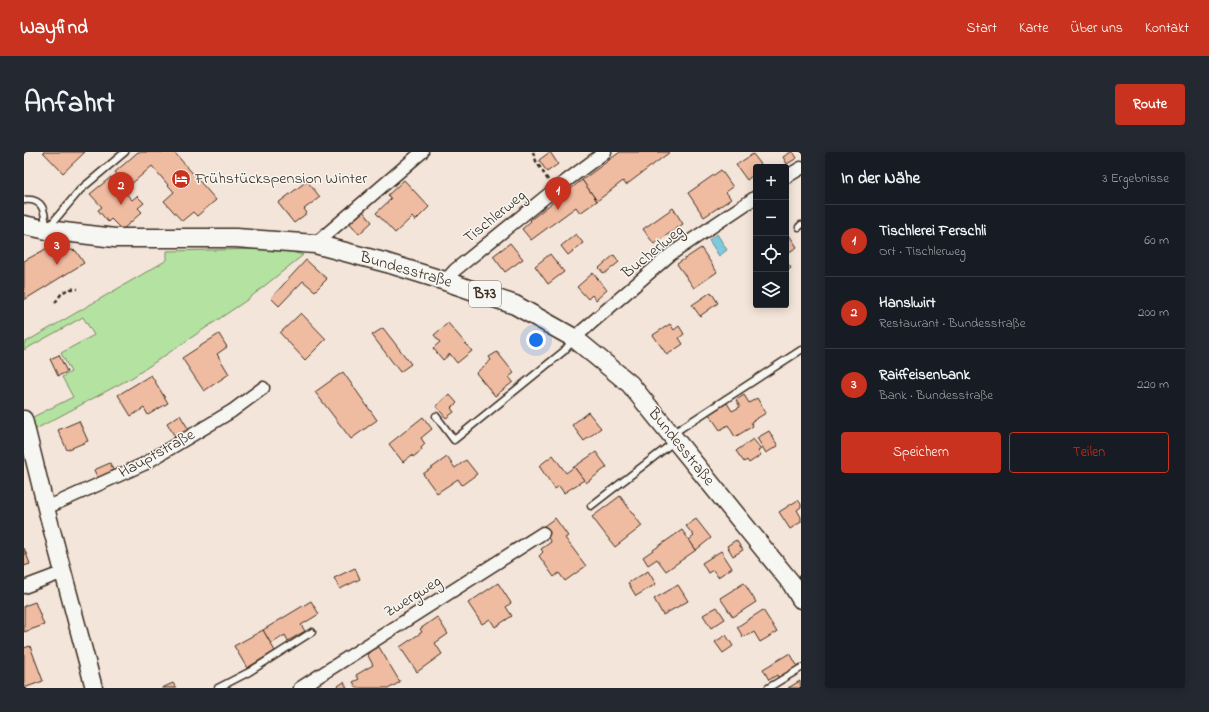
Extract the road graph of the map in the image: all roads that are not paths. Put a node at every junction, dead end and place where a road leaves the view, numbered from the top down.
1 (125, 152) edge
2 (422, 152) edge
3 (604, 152) edge
4 (801, 168) edge
5 (789, 175) edge
6 (753, 199) edge
7 (24, 200) edge
8 (24, 225) edge
9 (47, 230) junction
10 (315, 244) junction
11 (445, 280) junction
12 (574, 338) junction
13 (801, 350) edge
14 (263, 388) dead end
15 (436, 416) dead end
16 (24, 419) edge
17 (674, 438) junction
18 (27, 449) edge
19 (591, 506) dead end
20 (46, 508) junction
21 (544, 533) dead end
22 (64, 572) junction
23 (796, 581) edge
24 (24, 587) edge
25 (801, 599) edge
26 (312, 632) dead end
27 (801, 668) edge
28 (94, 688) edge
29 (218, 688) edge
30 (300, 688) edge
31 (768, 688) edge

1 - 9 lane
2 - 10 street
3 - 11 street, Tischlerweg
4 - 5 street
6 - 12 street, Bucherlweg
7 - 9 lane
8 - 9 main road, Bundesstraße / B73
9 - 10 main road, Bundesstraße / B73
10 - 11 main road, Bundesstraße / B73
11 - 12 main road, Bundesstraße / B73
12 - 15 lane
12 - 17 main road, Bundesstraße / B73
13 - 17 lane
14 - 20 street, Hauptstraße
16 - 18 main road
17 - 19 lane
17 - 23 main road, Bundesstraße / B73
18 - 20 main road
20 - 22 main road
21 - 30 street, Zwergweg
22 - 24 street
22 - 28 main road
23 - 25 main road, Bundesstraße / B73
26 - 29 lane
27 - 31 lane

